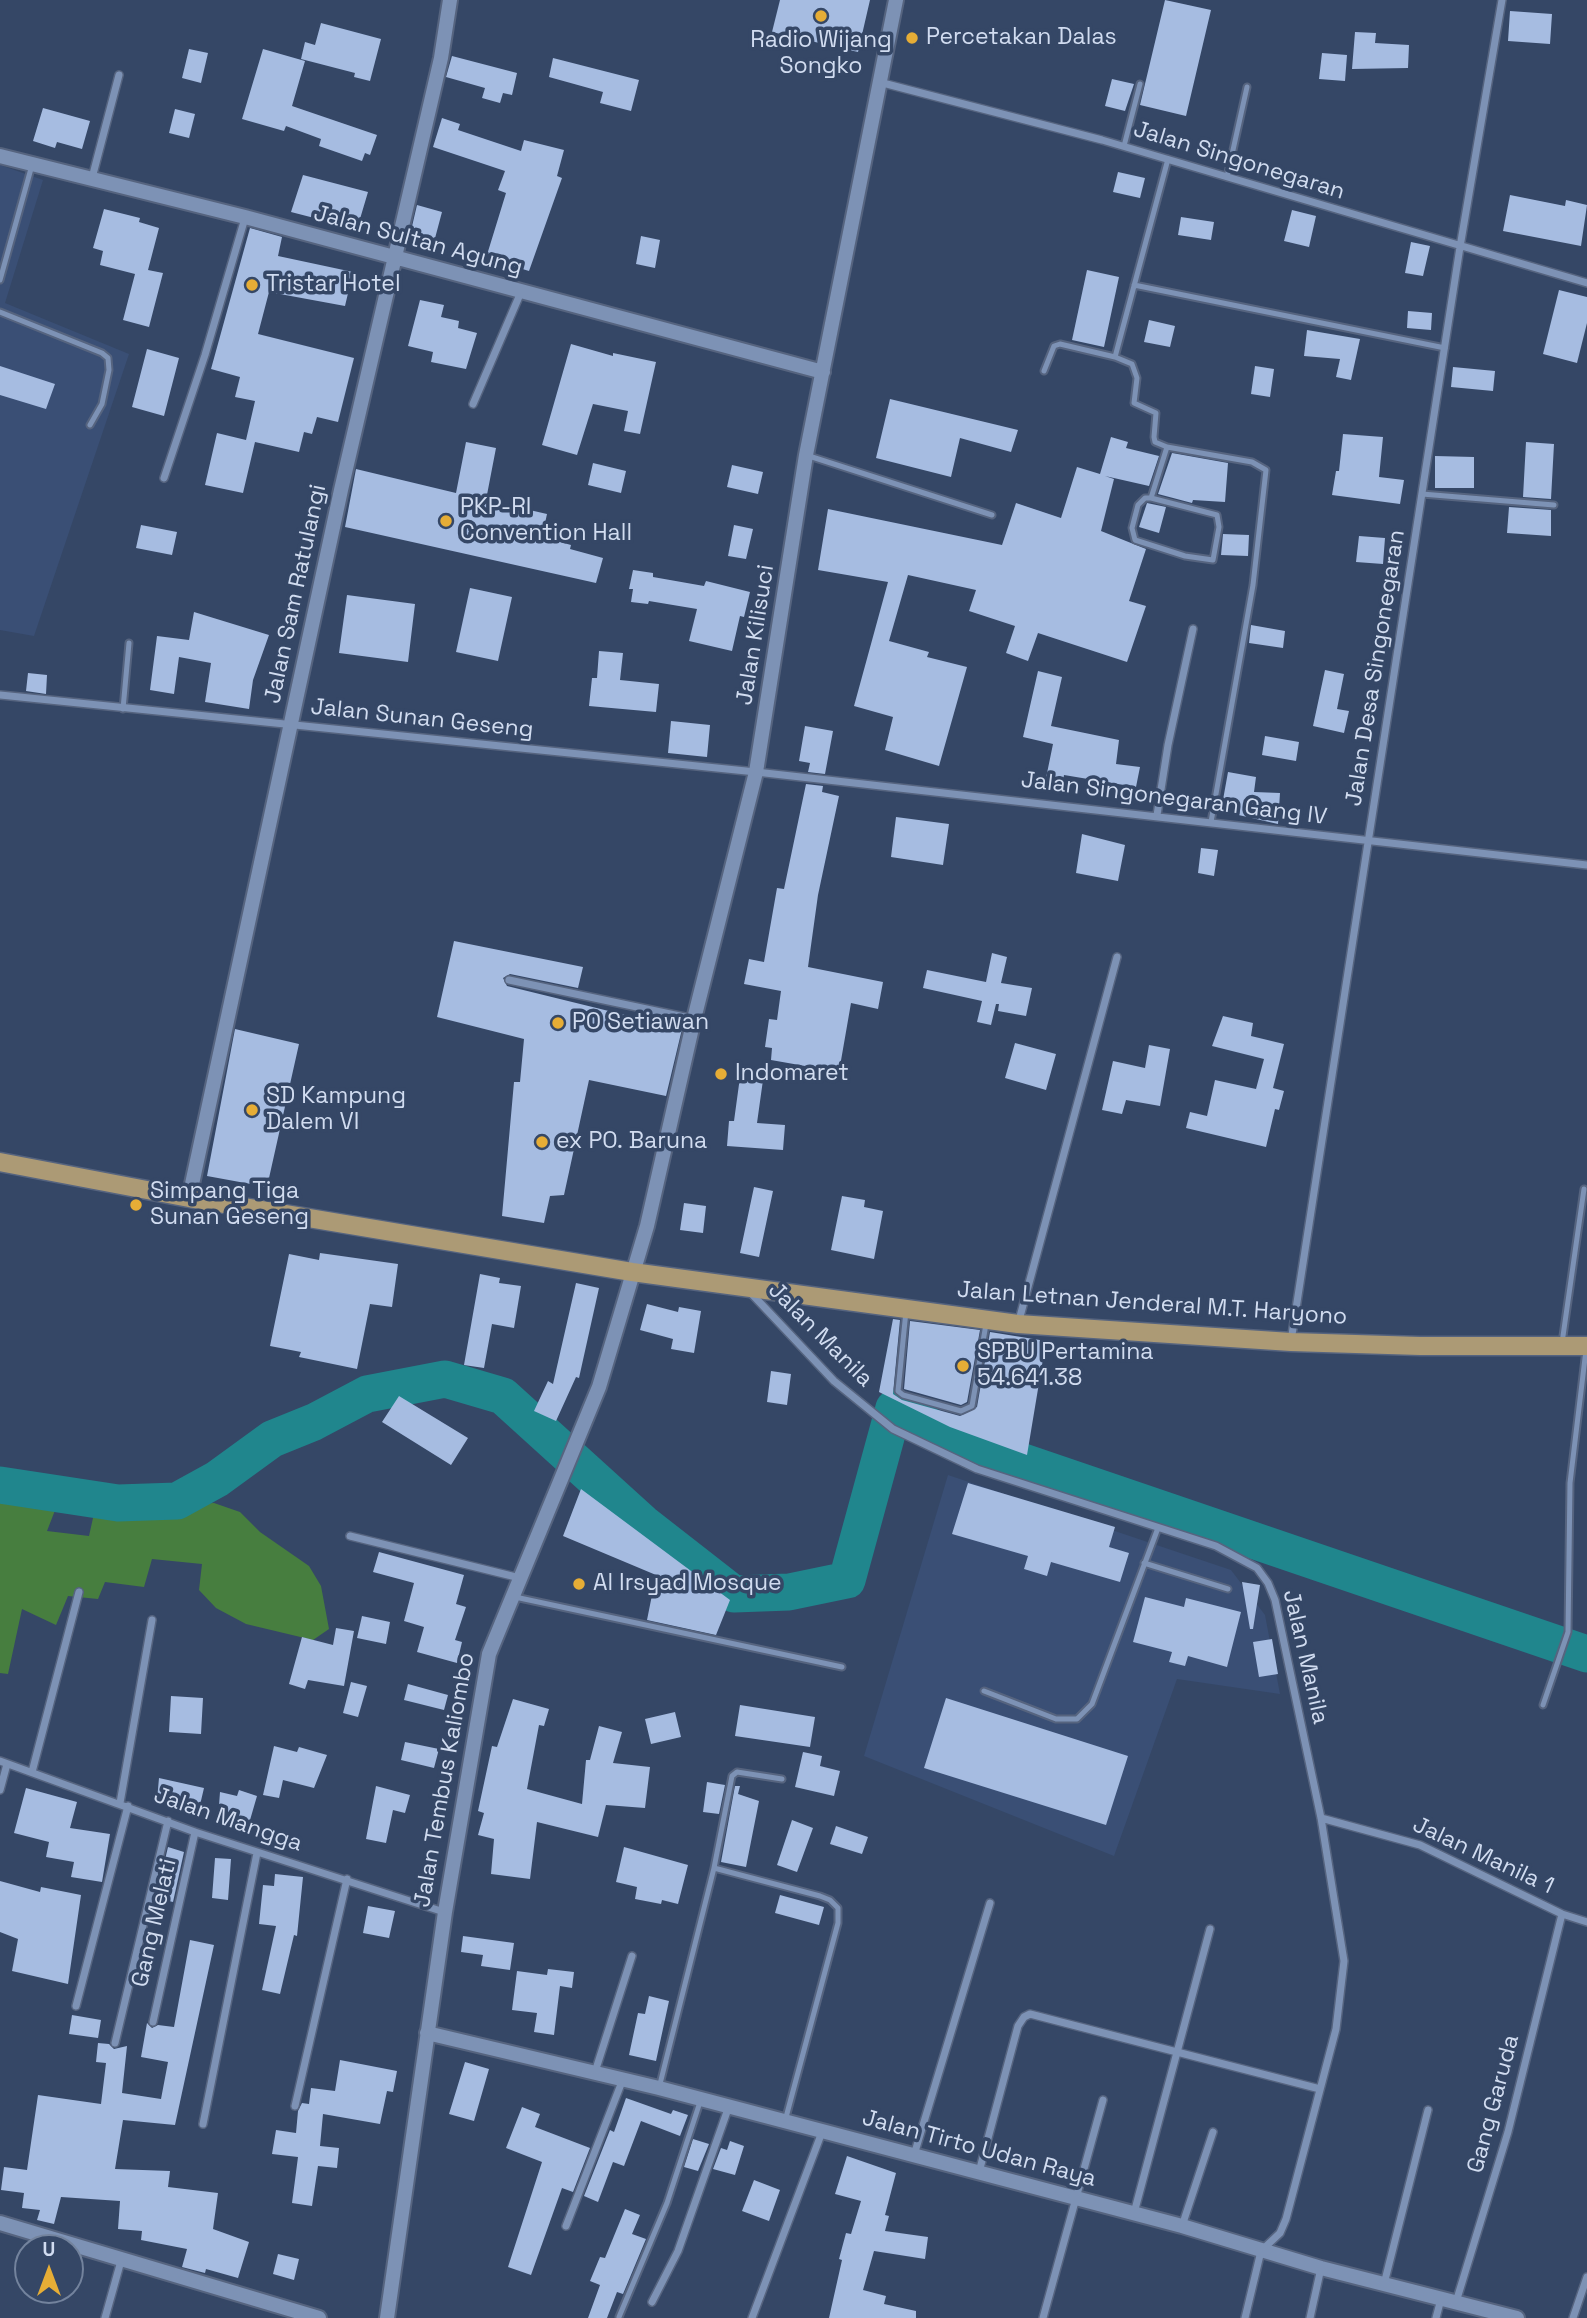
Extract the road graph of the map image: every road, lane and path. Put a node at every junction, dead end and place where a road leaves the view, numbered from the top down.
1 (450, 0) edge
2 (896, 0) edge
3 (1502, 0) edge
4 (119, 75) dead end
5 (878, 82) junction
6 (1140, 83) dead end
7 (1247, 87) dead end
8 (1124, 146) junction
9 (0, 156) edge
10 (1168, 159) junction
11 (32, 165) junction
12 (1227, 177) junction
13 (92, 178) junction
14 (245, 217) junction
15 (1460, 247) junction
16 (3, 255) edge
17 (394, 259) junction
18 (0, 280) edge
19 (1587, 283) edge
20 (1135, 285) junction
21 (521, 292) junction
22 (0, 312) edge
23 (1445, 348) junction
24 (1115, 357) junction
25 (1044, 371) dead end
26 (823, 372) junction
27 (473, 404) dead end
28 (90, 425) dead end
29 (1167, 447) junction
30 (807, 456) junction
31 (164, 478) dead end
32 (1422, 494) junction
33 (1151, 498) junction
34 (1554, 505) dead end
35 (992, 515) dead end
36 (1193, 629) dead end
37 (129, 643) dead end
38 (0, 695) edge
39 (123, 709) junction
40 (291, 724) junction
41 (756, 772) junction
42 (1157, 816) junction
43 (1211, 822) junction
44 (1369, 841) junction
45 (1587, 865) edge
46 (1117, 957) dead end
47 (509, 980) dead end
48 (694, 1019) junction
49 (0, 1162) edge
50 (1584, 1189) dead end
51 (189, 1198) junction
52 (632, 1272) junction
53 (746, 1287) junction
54 (906, 1308) junction
55 (987, 1320) junction
56 (1018, 1324) junction
57 (1291, 1342) junction
58 (1562, 1346) junction
59 (1587, 1346) edge
60 (1158, 1528) junction
61 (350, 1535) dead end
62 (1144, 1563) junction
63 (520, 1578) junction
64 (1228, 1589) dead end
65 (79, 1592) dead end
66 (512, 1597) junction
67 (152, 1620) dead end
68 (842, 1667) dead end
69 (984, 1690) dead end
70 (1543, 1705) dead end
71 (3, 1763) edge
72 (32, 1772) junction
73 (782, 1779) dead end
74 (0, 1790) edge
75 (124, 1805) junction
76 (1321, 1818) junction
77 (168, 1821) junction
78 (195, 1832) junction
79 (257, 1853) junction
80 (714, 1868) junction
81 (347, 1879) junction
82 (990, 1903) dead end
83 (445, 1912) junction
84 (1562, 1914) junction
85 (1587, 1922) edge
86 (1210, 1929) dead end
87 (632, 1956) dead end
88 (76, 2006) dead end
89 (153, 2022) dead end
90 (427, 2033) junction
91 (115, 2043) dead end
92 (1179, 2051) junction
93 (595, 2072) junction
94 (623, 2079) junction
95 (659, 2088) junction
96 (1320, 2089) junction
97 (701, 2099) junction
98 (1103, 2100) dead end
99 (295, 2106) dead end
100 (729, 2106) junction
101 (1428, 2110) dead end
102 (785, 2121) junction
103 (203, 2124) dead end
104 (822, 2131) junction
105 (1213, 2132) dead end
106 (915, 2155) junction
107 (979, 2173) junction
108 (1076, 2199) junction
109 (1133, 2214) junction
110 (0, 2223) edge
111 (566, 2226) dead end
112 (1182, 2226) junction
113 (1261, 2251) junction
114 (121, 2260) junction
115 (1321, 2268) junction
116 (1587, 2277) edge
117 (1384, 2284) junction
118 (1441, 2298) junction
119 (652, 2302) dead end
120 (1456, 2302) junction
121 (1496, 2315) edge
122 (619, 2317) edge
123 (105, 2318) edge
124 (319, 2318) edge
125 (387, 2318) edge
126 (752, 2318) edge
127 (1043, 2318) edge
128 (1245, 2318) edge
129 (1310, 2318) edge
130 (1436, 2318) edge
131 (1517, 2318) edge
132 (1573, 2318) edge

1 - 17 street, Jalan Sam Ratulangi
2 - 5 street, Jalan Kilisuci
3 - 15 street, Jalan Desa Singonegaran
4 - 13 street
5 - 8 street, Jalan Singonegaran
5 - 26 street, Jalan Kilisuci
6 - 8 lane
7 - 12 lane
8 - 10 street, Jalan Singonegaran
9 - 11 street, Jalan Sultan Agung
10 - 12 street, Jalan Singonegaran
10 - 20 lane
11 - 13 street, Jalan Sultan Agung
11 - 16 lane
12 - 15 street, Jalan Singonegaran
13 - 14 street, Jalan Sultan Agung
14 - 17 street, Jalan Sultan Agung
14 - 31 street
15 - 19 street, Jalan Singonegaran
15 - 23 street, Jalan Desa Singonegaran
16 - 18 lane
17 - 21 street, Jalan Sultan Agung
17 - 40 street, Jalan Sam Ratulangi
20 - 23 lane
20 - 24 lane
21 - 26 street, Jalan Sultan Agung
21 - 27 street
22 - 28 lane
23 - 32 street, Jalan Desa Singonegaran
24 - 25 lane
24 - 29 lane
26 - 30 street, Jalan Kilisuci
29 - 33 lane
29 - 43 lane
30 - 35 lane
30 - 41 street, Jalan Kilisuci
32 - 34 lane
32 - 44 street, Jalan Desa Singonegaran
33 - 33 lane
36 - 42 street
37 - 39 lane
38 - 39 street, Jalan Sunan Geseng
39 - 40 street, Jalan Sunan Geseng
40 - 41 street, Jalan Sunan Geseng
40 - 51 street, Jalan Sam Ratulangi
41 - 42 street, Jalan Singonegaran Gang IV
41 - 48 street, Jalan Kilisuci
42 - 43 street, Jalan Singonegaran Gang IV
43 - 44 street, Jalan Singonegaran Gang IV
44 - 45 street, Jalan Singonegaran Gang IV
44 - 57 street, Jalan Desa Singonegaran
46 - 56 street
47 - 48 street
48 - 52 street, Jalan Kilisuci
49 - 51 main road, Jalan Letnan Jenderal M.T. Haryono
50 - 58 lane
51 - 52 main road, Jalan Letnan Jenderal M.T. Haryono
52 - 53 main road, Jalan Letnan Jenderal M.T. Haryono
52 - 63 street, Jalan Tembus Kaliombo
53 - 54 main road, Jalan Letnan Jenderal M.T. Haryono
53 - 60 street, Jalan Manila
54 - 55 main road, Jalan Letnan Jenderal M.T. Haryono
54 - 55 lane
55 - 56 main road, Jalan Letnan Jenderal M.T. Haryono
56 - 57 main road, Jalan Letnan Jenderal M.T. Haryono
57 - 58 main road, Jalan Letnan Jenderal M.T. Haryono
58 - 59 main road, Jalan Letnan Jenderal M.T. Haryono
59 - 70 lane
60 - 62 lane
60 - 76 street, Jalan Manila
61 - 63 street
62 - 64 lane
62 - 69 lane
63 - 66 street, Jalan Tembus Kaliombo
65 - 72 street
66 - 68 lane
66 - 83 street, Jalan Tembus Kaliombo
67 - 75 street
71 - 72 street, Jalan Mangga
71 - 74 street
72 - 75 street, Jalan Mangga
73 - 80 lane
75 - 77 street, Jalan Mangga
75 - 88 street
76 - 84 street, Jalan Manila 1
76 - 96 street, Jalan Manila
77 - 78 street, Jalan Mangga
77 - 91 street
78 - 79 street, Jalan Mangga
78 - 89 street, Gang Melati
79 - 81 street, Jalan Mangga
79 - 103 street
80 - 95 lane
80 - 102 lane
81 - 83 street, Jalan Mangga
81 - 99 street
82 - 106 street
83 - 90 street, Jalan Tembus Kaliombo
84 - 85 street, Jalan Manila 1
84 - 120 street, Gang Garuda
86 - 92 street
87 - 93 street
90 - 93 street, Jalan Tirto Udan Raya
90 - 125 street, Jalan Tembus Kaliombo
92 - 96 street
92 - 107 street
92 - 109 street
93 - 94 street, Jalan Tirto Udan Raya
94 - 95 street, Jalan Tirto Udan Raya
94 - 111 street
95 - 97 street, Jalan Tirto Udan Raya
96 - 113 street, Jalan Manila
97 - 100 street, Jalan Tirto Udan Raya
97 - 122 lane
98 - 108 street
100 - 102 street, Jalan Tirto Udan Raya
100 - 119 street
101 - 117 street
102 - 104 street, Jalan Tirto Udan Raya
104 - 106 street, Jalan Tirto Udan Raya
104 - 126 street
105 - 112 street
106 - 107 street, Jalan Tirto Udan Raya
107 - 108 street, Jalan Tirto Udan Raya
108 - 109 street, Jalan Tirto Udan Raya
108 - 127 street
109 - 112 street, Jalan Tirto Udan Raya
110 - 114 street
112 - 113 street, Jalan Tirto Udan Raya
113 - 115 street, Jalan Tirto Udan Raya
113 - 128 street
114 - 123 street
114 - 124 street
115 - 117 street, Jalan Tirto Udan Raya
115 - 129 street
116 - 132 street
117 - 118 street, Jalan Tirto Udan Raya
118 - 120 street, Jalan Tirto Udan Raya
118 - 130 street
120 - 121 street, Jalan Tirto Udan Raya
121 - 131 street, Jalan Tirto Udan Raya

